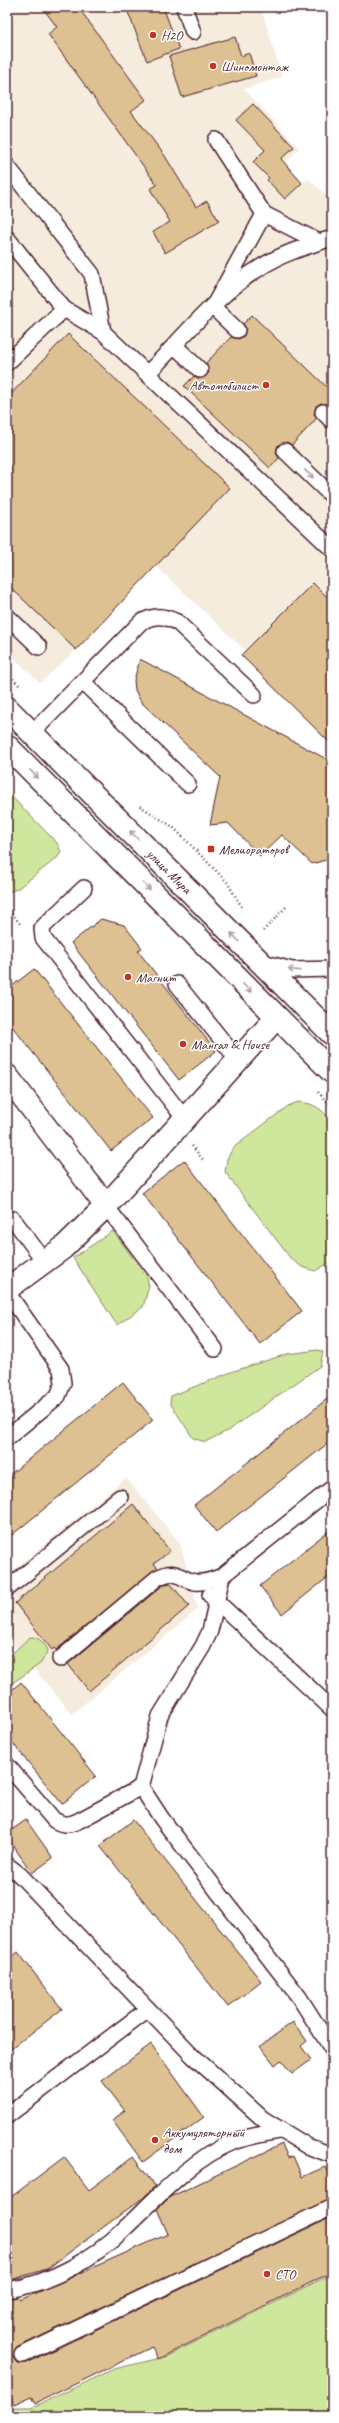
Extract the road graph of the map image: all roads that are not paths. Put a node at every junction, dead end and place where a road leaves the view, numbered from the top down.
1 (184, 7) edge
2 (193, 32) dead end
3 (216, 140) dead end
4 (7, 166) edge
5 (264, 214) junction
6 (7, 238) edge
7 (328, 243) edge
8 (213, 307) junction
9 (64, 309) junction
10 (237, 330) dead end
11 (103, 332) junction
12 (175, 346) junction
13 (7, 363) edge
14 (200, 370) dead end
15 (147, 374) junction
16 (285, 451) dead end
17 (332, 496) edge
18 (332, 549) edge
19 (7, 616) edge
20 (39, 647) dead end
21 (82, 682) junction
22 (254, 695) dead end
23 (7, 708) edge
24 (32, 733) junction
25 (7, 746) edge
26 (188, 784) dead end
27 (84, 888) dead end
28 (258, 961) junction
29 (332, 969) edge
30 (176, 984) dead end
31 (296, 999) junction
32 (276, 1018) junction
33 (332, 1034) edge
34 (237, 1060) junction
35 (332, 1072) edge
36 (7, 1076) edge
37 (185, 1119) junction
38 (106, 1206) junction
39 (13, 1219) dead end
40 (45, 1262) junction
41 (7, 1289) edge
42 (7, 1292) edge
43 (215, 1349) dead end
44 (7, 1438) edge
45 (332, 1488) edge
46 (120, 1497) dead end
47 (222, 1576) junction
48 (194, 1582) junction
49 (7, 1589) edge
50 (217, 1601) junction
51 (60, 1659) dead end
52 (332, 1709) edge
53 (7, 1765) edge
54 (141, 1787) junction
55 (7, 1865) edge
56 (148, 2009) junction
57 (328, 2033) edge
58 (332, 2050) edge
59 (7, 2116) edge
60 (280, 2131) junction
61 (332, 2155) edge
62 (332, 2208) edge
63 (7, 2290) edge
64 (22, 2355) dead end

1 - 2 lane
3 - 5 lane
4 - 11 lane
5 - 7 lane
5 - 8 lane
6 - 9 lane
7 - 8 lane
8 - 10 lane
8 - 12 lane
9 - 11 lane
9 - 13 lane
11 - 15 lane
12 - 14 lane
12 - 15 lane
15 - 18 lane
16 -> 17 lane
19 - 20 lane
21 - 22 lane
21 - 24 lane
21 - 26 lane
23 - 24 main road, улица Мира
28 -> 24 main road, улица Мира
25 -> 32 main road, улица Мира
27 - 37 lane
29 -> 28 lane
28 - 31 main road, улица Мира
30 - 34 lane
31 - 32 main road
31 - 33 main road, улица Мира
32 - 34 main road
32 - 35 main road, улица Мира
34 - 37 main road
36 - 38 main road
37 - 38 main road
38 - 40 main road
38 - 43 lane
39 - 40 lane
40 - 41 main road
42 - 44 lane
45 - 47 lane
46 - 49 lane
47 - 48 lane
47 - 50 lane
48 - 50 lane
48 - 51 lane
50 - 52 lane
50 - 54 lane
53 - 54 lane
54 - 57 lane
55 - 56 lane
56 - 59 lane
56 - 60 lane
57 - 58 lane
60 - 61 lane
60 - 63 lane
62 - 64 lane

